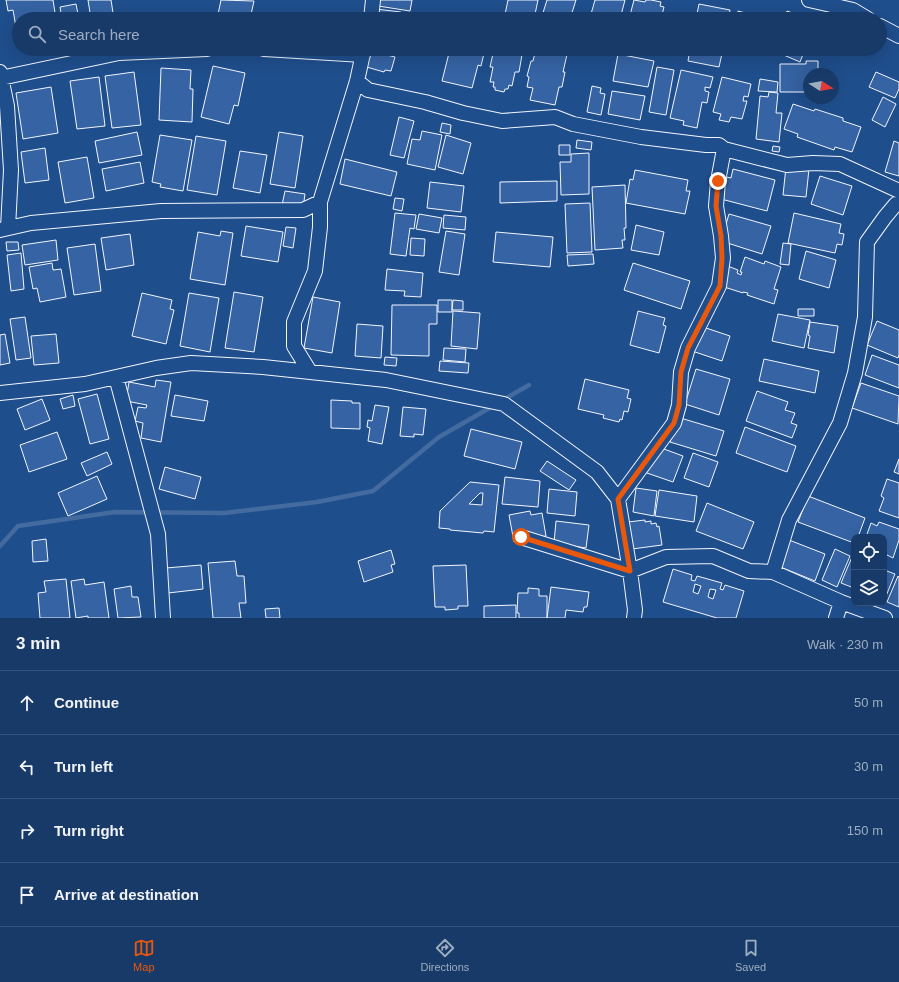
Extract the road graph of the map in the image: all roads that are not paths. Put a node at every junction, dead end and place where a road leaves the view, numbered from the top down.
1 (373, 0) edge
2 (809, 0) edge
3 (372, 12) edge
4 (856, 12) edge
5 (887, 30) edge
6 (899, 36) edge
7 (103, 56) edge
8 (362, 56) edge
9 (1, 75) edge
10 (357, 81) junction
11 (724, 149) junction
12 (899, 191) edge
13 (320, 202) junction
14 (899, 204) edge
15 (4, 229) edge
16 (310, 372) junction
17 (116, 377) junction
18 (0, 393) edge
19 (618, 499) junction
20 (521, 537) dead end
21 (630, 571) junction
22 (772, 572) junction
23 (841, 602) junction
24 (163, 618) edge
25 (634, 618) edge
26 (836, 618) edge
27 (885, 618) edge

1 - 3 street
2 - 4 street
5 - 6 street
7 - 9 street
8 - 10 street
9 - 15 street
10 - 11 street
10 - 13 street
11 - 12 street
11 - 19 street
13 - 15 street
13 - 16 street
14 - 22 street
16 - 17 street
16 - 19 street
17 - 18 street
17 - 24 street
19 - 21 street
20 - 21 street
21 - 22 street
21 - 25 street
22 - 23 street
23 - 26 street
23 - 27 street

